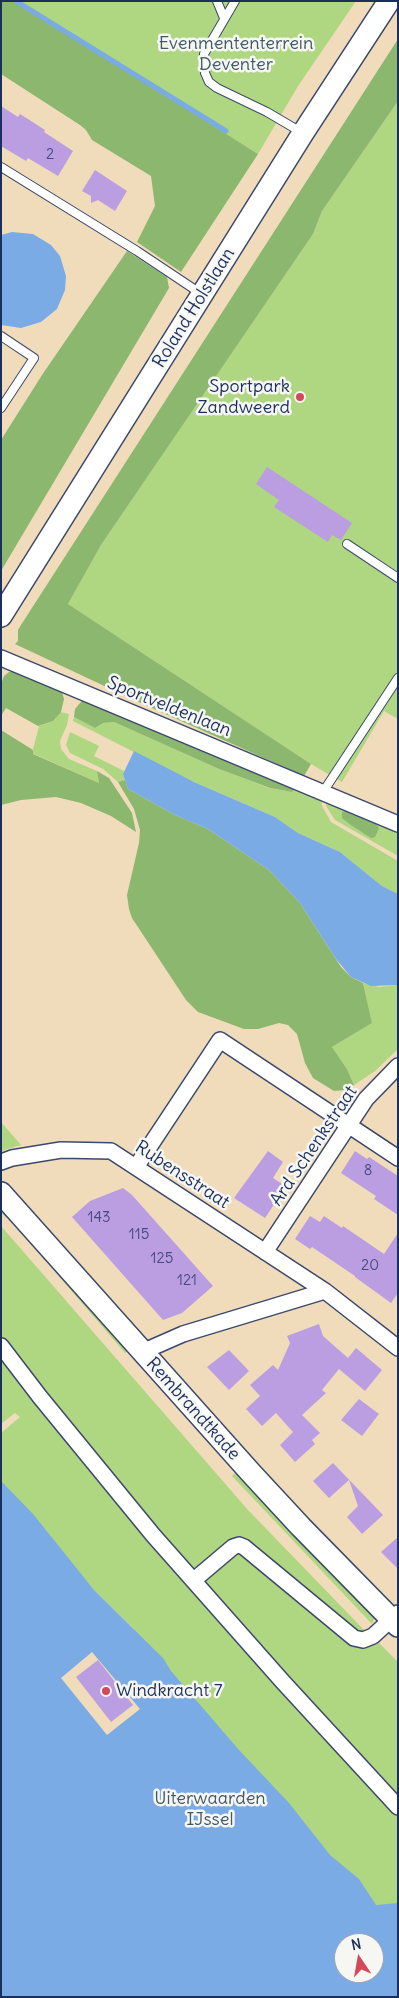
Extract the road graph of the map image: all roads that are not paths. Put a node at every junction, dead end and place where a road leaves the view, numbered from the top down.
1 (217, 1) edge
2 (235, 1) edge
3 (389, 1) edge
4 (224, 18) junction
5 (303, 133) junction
6 (3, 171) edge
7 (203, 295) junction
8 (1, 336) edge
9 (1, 408) edge
10 (347, 544) dead end
11 (398, 578) edge
12 (2, 615) edge
13 (1, 658) edge
14 (398, 678) edge
15 (323, 792) junction
16 (398, 824) edge
17 (398, 1066) edge
18 (349, 1125) junction
19 (398, 1158) edge
20 (1, 1162) edge
21 (136, 1166) junction
22 (1, 1192) edge
23 (265, 1252) junction
24 (325, 1291) junction
25 (395, 1340) edge
26 (1, 1346) edge
27 (142, 1352) junction
28 (194, 1580) junction
29 (396, 1619) edge
30 (398, 1807) edge

1 - 4 lane
2 - 4 lane
3 - 5 street, Roland Holstlaan
4 - 5 lane
5 - 7 street, Roland Holstlaan
6 - 7 lane
7 - 12 street, Roland Holstlaan
8 - 9 lane
10 - 11 lane
13 - 15 street, Sportveldenlaan
14 - 15 lane
15 - 16 street, Sportveldenlaan
17 - 18 street, Ard Schenkstraat
18 - 19 street
18 - 21 street
18 - 23 street, Ard Schenkstraat
20 - 21 street, Rubensstraat
21 - 23 street, Rubensstraat
22 - 27 street, Rembrandtkade
23 - 24 street, Rubensstraat
24 - 25 street, Rubensstraat
24 - 27 street
26 - 28 street
27 - 29 street, Rembrandtkade
28 - 29 street, Rembrandtkade
28 - 30 street

